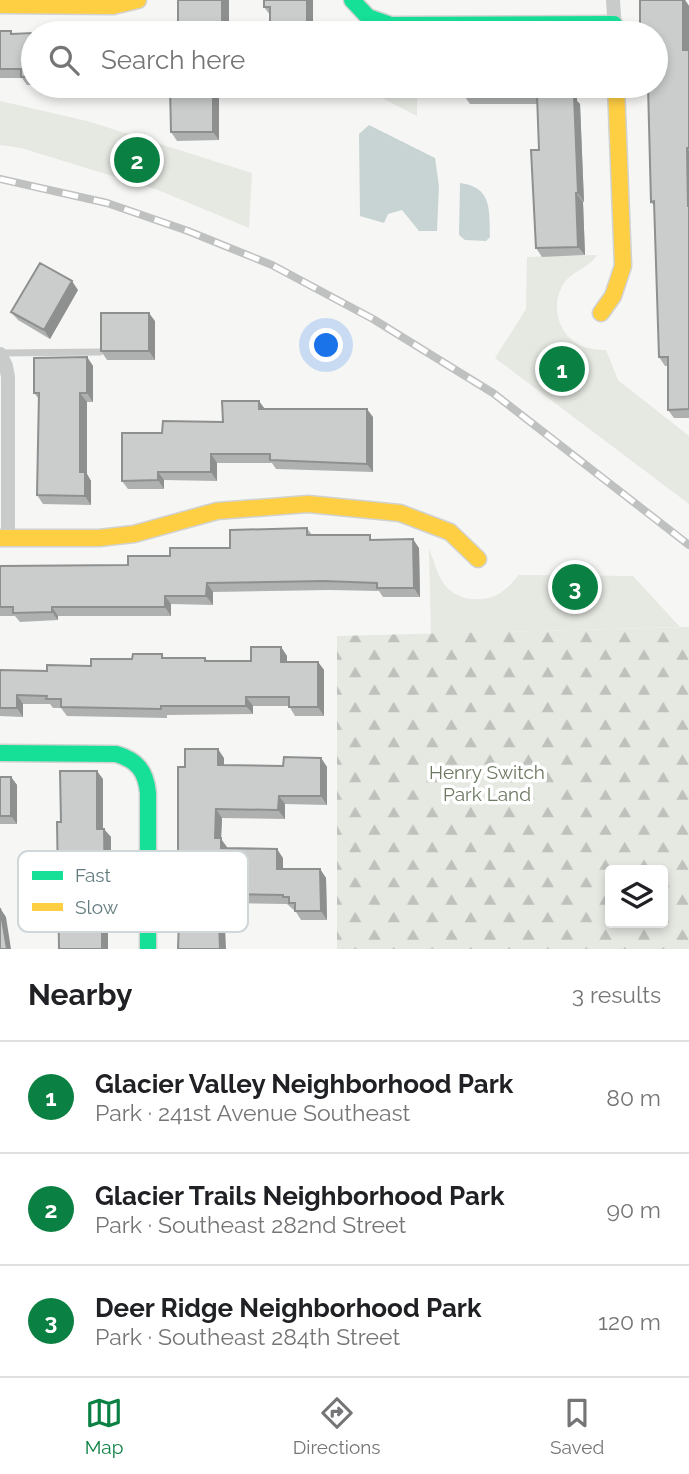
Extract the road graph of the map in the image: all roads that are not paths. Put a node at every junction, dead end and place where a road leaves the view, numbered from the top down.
1 (138, 0) edge
2 (613, 0) edge
3 (0, 5) edge
4 (356, 6) edge
5 (379, 21) edge
6 (614, 21) edge
7 (617, 98) edge
8 (600, 313) dead end
9 (100, 352) edge
10 (0, 354) edge
11 (4, 538) edge
12 (478, 559) dead end
13 (0, 753) edge
14 (148, 851) edge

1 - 3 street
2 - 6 street
4 - 5 street
7 - 8 street
9 - 10 lane
10 - 11 street
11 - 12 street
13 - 14 street

